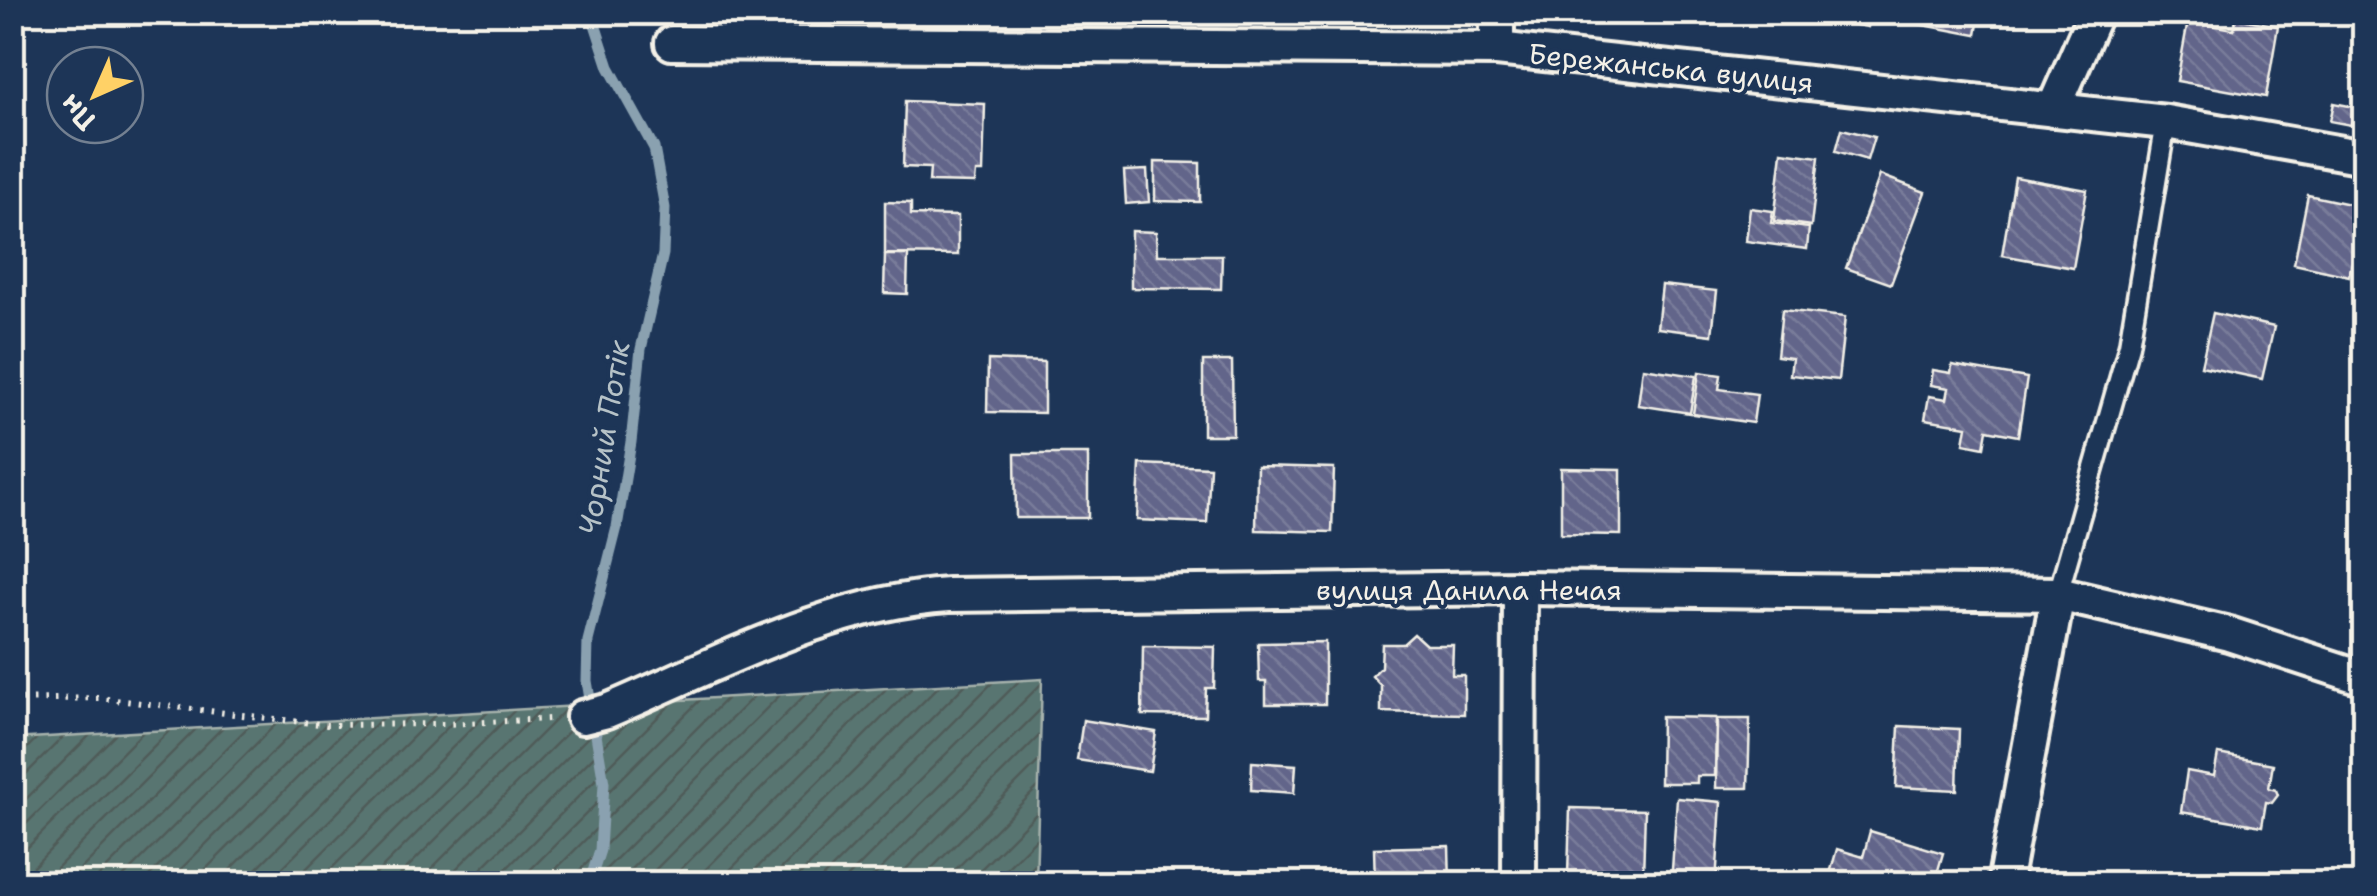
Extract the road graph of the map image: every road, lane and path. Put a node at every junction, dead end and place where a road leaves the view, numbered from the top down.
1 (1497, 12) edge
2 (2096, 12) edge
3 (672, 43) dead end
4 (1497, 49) junction
5 (2053, 110) junction
6 (2166, 122) junction
7 (2364, 157) edge
8 (1520, 588) junction
9 (2058, 594) junction
10 (2364, 678) edge
11 (12, 700) edge
12 (595, 714) joint
13 (1519, 884) edge
14 (2004, 884) edge

1 - 4 street
2 - 5 street
3 - 4 street, Бережанська вулиця
4 - 5 street, Бережанська вулиця
5 - 6 street, Бережанська вулиця
6 - 7 street, Бережанська вулиця
6 - 9 lane
8 - 9 street, вулиця Данила Нечая
8 - 12 street, вулиця Данила Нечая
8 - 13 street
9 - 10 street, вулиця Данила Нечая
9 - 14 street
11 - 12 path

